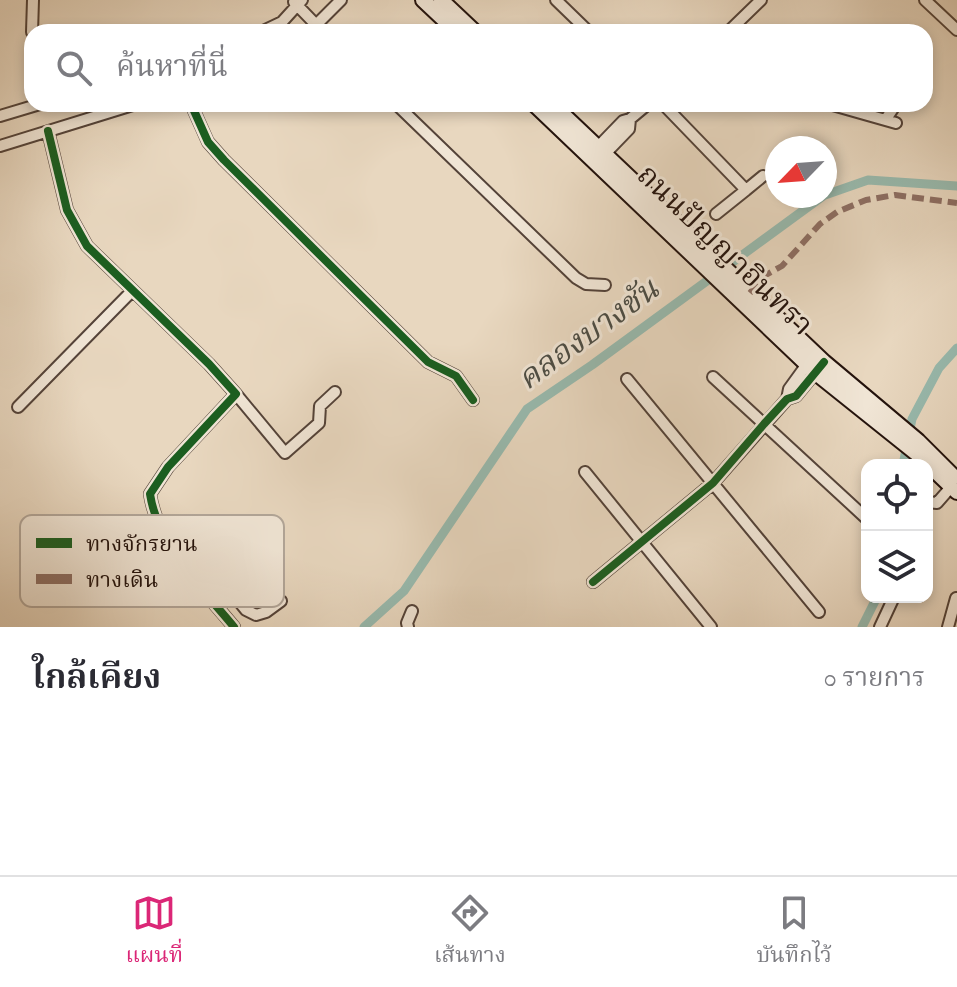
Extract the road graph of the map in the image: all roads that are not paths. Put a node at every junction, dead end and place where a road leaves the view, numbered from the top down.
1 (33, 0) edge
2 (341, 0) edge
3 (423, 0) edge
4 (441, 0) edge
5 (556, 0) edge
6 (761, 0) edge
7 (925, 0) edge
8 (297, 2) edge
9 (32, 24) edge
10 (278, 24) edge
11 (312, 24) edge
12 (321, 24) edge
13 (448, 24) edge
14 (466, 24) edge
15 (581, 24) edge
16 (737, 24) edge
17 (957, 30) edge
18 (24, 109) edge
19 (110, 112) edge
20 (195, 112) edge
21 (404, 112) edge
22 (544, 112) edge
23 (559, 112) edge
24 (638, 112) edge
25 (671, 112) edge
26 (866, 112) edge
27 (894, 112) edge
28 (0, 116) edge
29 (48, 131) junction
30 (0, 146) edge
31 (597, 155) junction
32 (763, 176) dead end
33 (746, 190) junction
34 (716, 214) dead end
35 (605, 285) dead end
36 (132, 291) junction
37 (816, 363) junction
38 (713, 377) dead end
39 (627, 379) dead end
40 (335, 392) dead end
41 (236, 394) junction
42 (473, 400) dead end
43 (18, 407) dead end
44 (764, 424) junction
45 (917, 447) junction
46 (923, 459) edge
47 (585, 472) dead end
48 (933, 475) edge
49 (713, 483) junction
50 (955, 486) edge
51 (933, 503) edge
52 (861, 513) edge
53 (153, 515) edge
54 (642, 542) junction
55 (593, 582) dead end
56 (956, 586) edge
57 (957, 598) edge
58 (891, 603) edge
59 (218, 607) edge
60 (244, 607) edge
61 (273, 607) edge
62 (412, 611) dead end
63 (819, 612) dead end
64 (234, 627) edge
65 (408, 627) edge
66 (711, 627) edge
67 (880, 627) edge
68 (948, 627) edge

1 - 9 street
2 - 12 street
3 - 13 main road
4 - 14 main road
5 - 15 street
6 - 16 street
7 - 17 street
8 - 10 street
8 - 11 street
18 - 28 street
19 - 29 street
20 - 42 street
21 - 35 street
22 - 31 main road, ถนนปัญญาอินทรา
23 - 31 main road, ถนนปัญญาอินทรา
24 - 31 street
25 - 33 street
26 - 27 street
29 - 30 street
29 - 36 street
31 - 37 main road, ถนนปัญญาอินทรา
32 - 33 street
33 - 34 street
36 - 41 street
36 - 43 street
37 - 44 street
37 - 45 main road, ถนนปัญญาอินทรา
38 - 44 street
39 - 49 street
40 - 41 street
41 - 53 street
44 - 49 street
44 - 52 street
45 - 46 main road, ถนนปัญญาอินทรา
45 - 50 main road, ถนนปัญญาอินทรา
47 - 54 street
48 - 50 main road, ถนนปัญญาอินทรา
49 - 54 street
49 - 63 street
50 - 51 street
54 - 55 street
54 - 66 street
56 - 57 street
57 - 68 street
58 - 67 street
59 - 64 street
60 - 61 street
62 - 65 street

